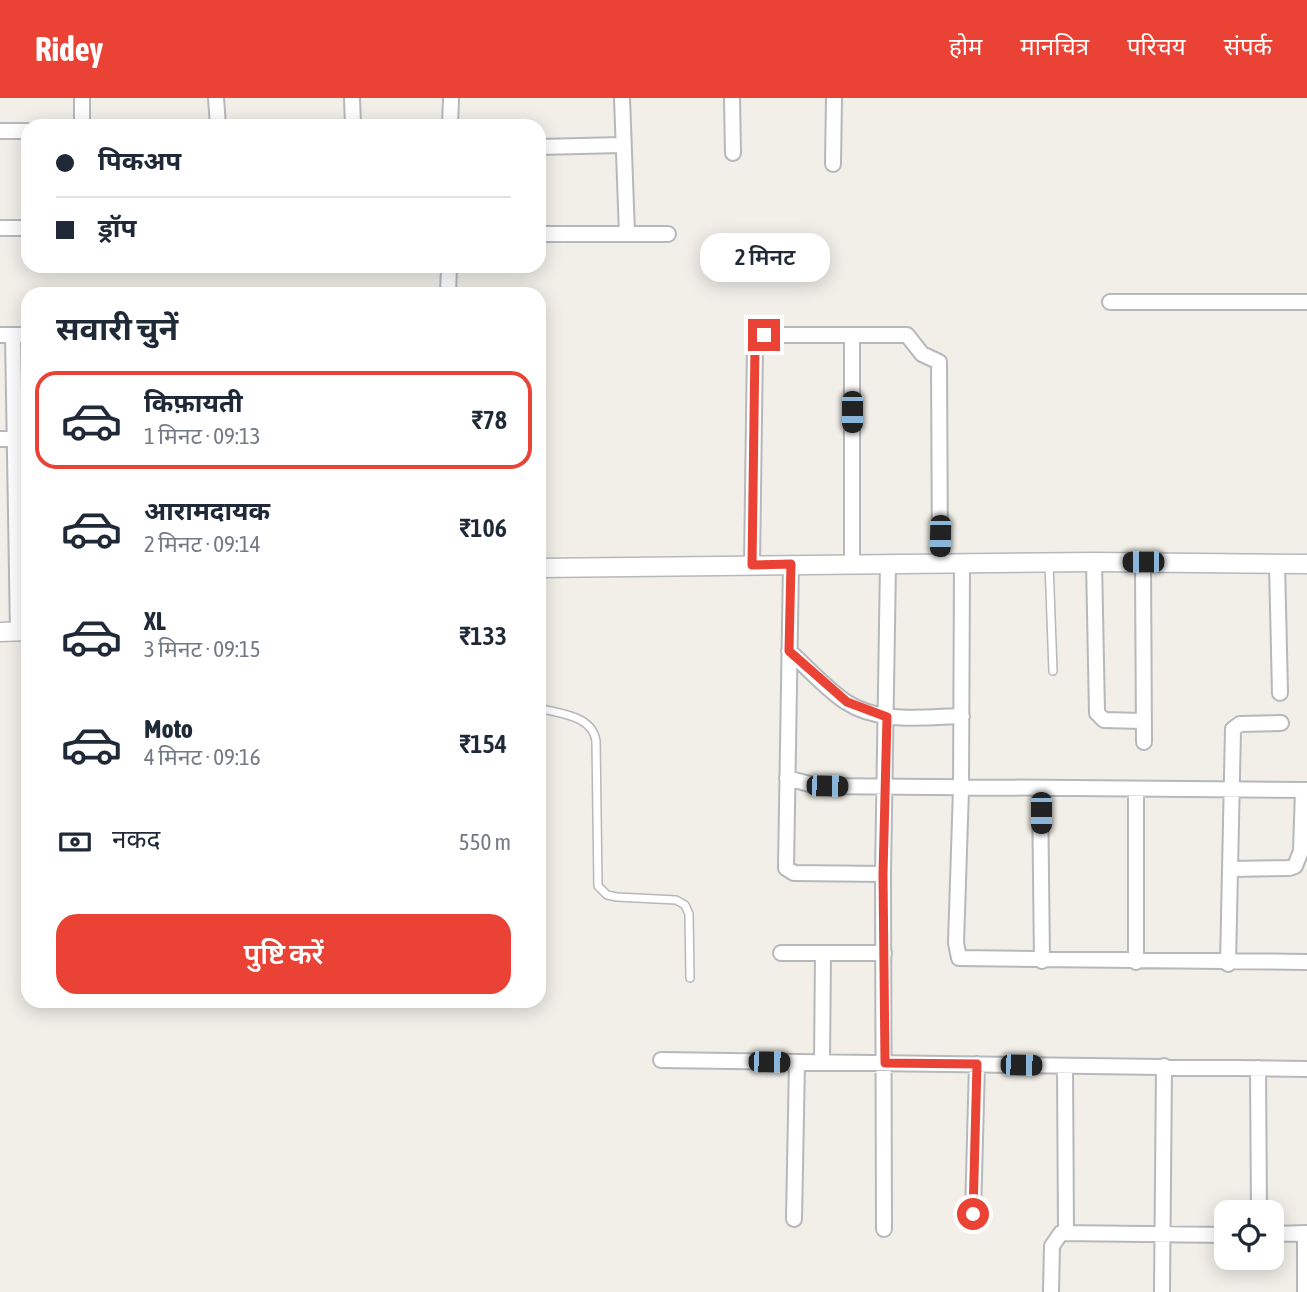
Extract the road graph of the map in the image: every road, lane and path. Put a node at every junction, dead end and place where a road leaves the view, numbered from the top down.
1 (82, 98) edge
2 (216, 98) edge
3 (352, 98) edge
4 (451, 98) edge
5 (622, 98) edge
6 (732, 98) edge
7 (834, 98) edge
8 (82, 119) edge
9 (218, 119) edge
10 (353, 119) edge
11 (450, 119) edge
12 (0, 131) edge
13 (21, 131) edge
14 (622, 145) junction
15 (546, 147) edge
16 (733, 153) dead end
17 (833, 164) dead end
18 (0, 228) edge
19 (21, 228) edge
20 (546, 234) edge
21 (627, 234) junction
22 (668, 234) dead end
23 (1110, 302) dead end
24 (1307, 302) edge
25 (14, 335) edge
26 (852, 336) junction
27 (14, 439) edge
28 (1049, 562) junction
29 (1094, 562) junction
30 (1143, 562) junction
31 (940, 563) junction
32 (791, 564) junction
33 (852, 564) junction
34 (888, 564) junction
35 (962, 564) junction
36 (1277, 564) junction
37 (1307, 564) edge
38 (752, 565) junction
39 (546, 568) edge
40 (15, 632) edge
41 (789, 651) junction
42 (1053, 671) dead end
43 (1280, 692) dead end
44 (546, 710) edge
45 (962, 716) junction
46 (887, 717) junction
47 (1142, 721) junction
48 (1281, 723) dead end
49 (1144, 742) dead end
50 (787, 778) junction
51 (885, 786) junction
52 (961, 789) junction
53 (1040, 789) junction
54 (1136, 789) junction
55 (1234, 790) junction
56 (1305, 790) edge
57 (1231, 869) junction
58 (883, 874) junction
59 (781, 953) dead end
60 (823, 953) junction
61 (884, 953) junction
62 (1042, 961) junction
63 (1136, 962) junction
64 (1307, 962) edge
65 (1228, 964) junction
66 (690, 978) dead end
67 (662, 1060) dead end
68 (796, 1062) junction
69 (821, 1062) junction
70 (885, 1063) junction
71 (977, 1064) junction
72 (1065, 1066) junction
73 (1164, 1066) junction
74 (1258, 1068) junction
75 (1307, 1069) edge
76 (1259, 1200) edge
77 (973, 1214) dead end
78 (794, 1219) dead end
79 (884, 1229) dead end
80 (1066, 1232) junction
81 (1306, 1233) edge
82 (1284, 1234) edge
83 (1161, 1235) junction
84 (1214, 1235) edge
85 (1051, 1292) edge
86 (1162, 1292) edge
87 (1305, 1292) edge

1 - 8 street
2 - 9 street
3 - 10 street
4 - 11 street
5 - 14 street
6 - 16 street
7 - 17 street
12 - 13 street
14 - 15 street
14 - 21 street
18 - 19 street
20 - 21 street
21 - 22 street
23 - 24 street
25 - 27 street
26 - 31 street
26 - 33 street
26 - 38 street
27 - 40 street
28 - 29 street
28 - 35 street
28 - 42 lane
29 - 30 street
29 - 47 street
30 - 36 street
30 - 47 street
31 - 34 street
31 - 35 street
32 - 33 street
32 - 38 street
32 - 41 street
33 - 34 street
34 - 46 street
35 - 45 street
36 - 37 street
36 - 43 street
38 - 39 street
41 - 46 street
41 - 50 street
44 - 66 lane
45 - 46 street
45 - 52 street
46 - 51 street
47 - 49 street
48 - 55 street
50 - 51 street
50 - 58 street
51 - 52 street
51 - 58 street
52 - 53 street
52 - 62 street
53 - 54 street
53 - 62 street
54 - 55 street
54 - 63 street
55 - 56 street
55 - 57 street
56 - 57 street
57 - 65 street
58 - 61 street
59 - 60 street
60 - 61 street
60 - 69 street
61 - 70 street
62 - 63 street
63 - 65 street
64 - 65 street
67 - 68 street
68 - 69 street
68 - 78 street
69 - 70 street
70 - 71 street
70 - 79 street
71 - 72 street
71 - 77 street
72 - 73 street
72 - 80 street
73 - 74 street
73 - 83 street
74 - 75 street
74 - 76 street
80 - 83 street
80 - 85 street
81 - 82 street
81 - 87 street
83 - 84 street
83 - 86 street

